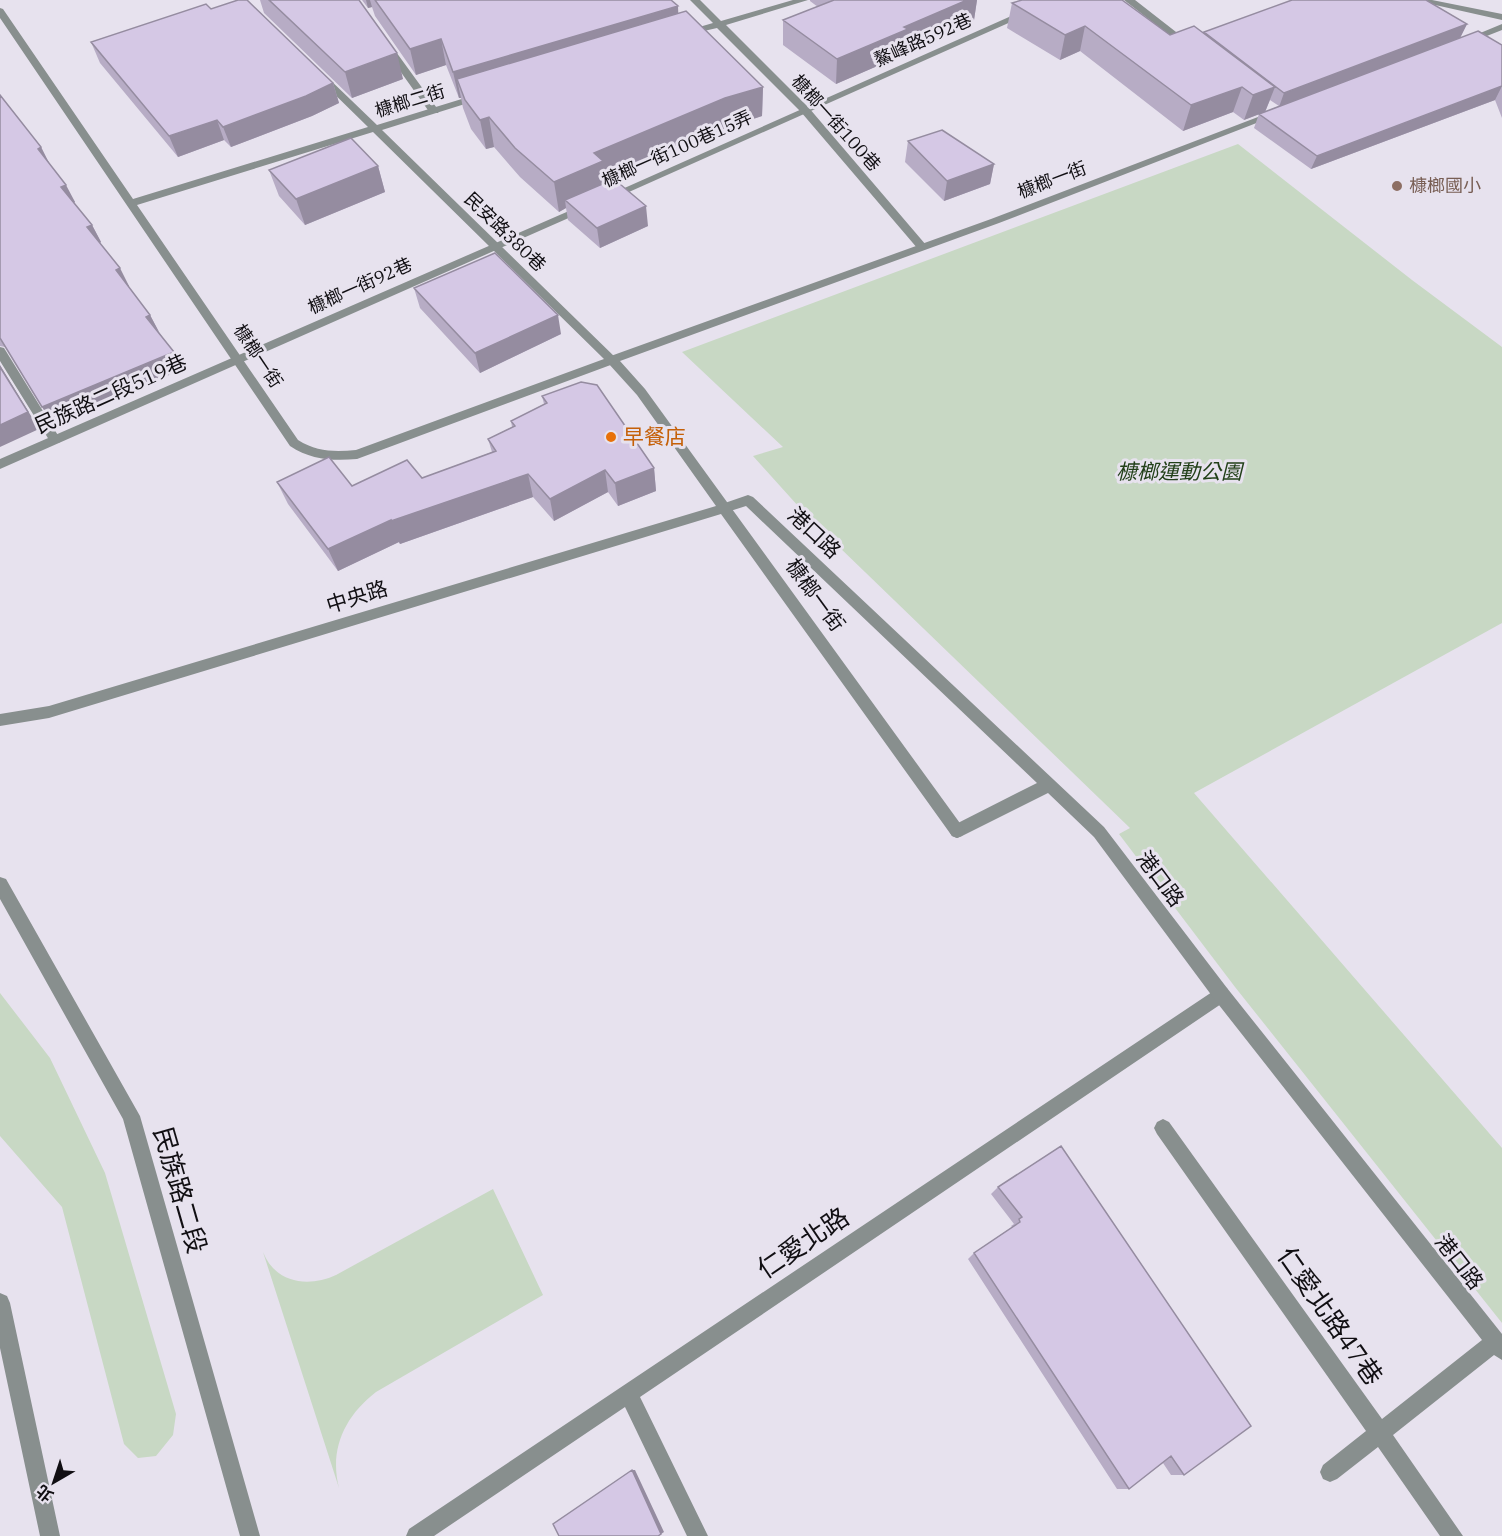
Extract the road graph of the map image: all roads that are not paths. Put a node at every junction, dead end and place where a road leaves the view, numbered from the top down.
1 (695, 0) edge
2 (803, 0) edge
3 (1054, 0) edge
4 (1129, 0) edge
5 (1418, 0) edge
6 (0, 11) edge
7 (1502, 17) edge
8 (720, 24) junction
9 (1502, 27) edge
10 (379, 33) edge
11 (671, 38) edge
12 (1459, 44) edge
13 (1194, 50) edge
14 (317, 72) edge
15 (490, 93) edge
16 (805, 110) junction
17 (1278, 110) edge
18 (434, 111) junction
19 (376, 129) junction
20 (131, 203) junction
21 (496, 247) junction
22 (922, 247) junction
23 (0, 351) edge
24 (238, 359) junction
25 (612, 360) junction
26 (56, 440) junction
27 (0, 464) edge
28 (724, 508) junction
29 (0, 720) edge
30 (1049, 785) junction
31 (0, 884) edge
32 (1221, 994) junction
33 (1163, 1128) dead end
34 (0, 1303) edge
35 (1499, 1346) edge
36 (628, 1393) junction
37 (1380, 1432) junction
38 (1330, 1472) dead end
39 (50, 1536) edge
40 (250, 1536) edge
41 (416, 1536) edge
42 (698, 1536) edge
43 (1453, 1536) edge

1 - 8 street, 槺榔一街100巷
2 - 8 street
3 - 16 street, 鰲峰路592巷
4 - 13 street
5 - 7 street
6 - 20 street, 槺榔一街
8 - 11 street
8 - 16 street, 槺榔一街100巷
9 - 12 street
10 - 18 street
14 - 19 street, 民安路380巷
15 - 18 street, 槺榔二街
16 - 21 street, 槺榔一街100巷15弄
16 - 22 street, 槺榔一街100巷
17 - 22 street, 槺榔一街
18 - 19 street, 槺榔二街
19 - 20 street, 槺榔二街
19 - 21 street, 民安路380巷
20 - 24 street, 槺榔一街
21 - 24 street, 槺榔一街92巷
21 - 25 street, 民安路380巷
22 - 25 street, 槺榔一街
23 - 26 street
24 - 25 street, 槺榔一街
24 - 26 street, 民族路二段519巷
25 - 28 street, 槺榔一街
26 - 27 street, 民族路二段519巷
28 - 29 street, 中央路
28 - 30 street, 港口路
28 - 30 street, 槺榔一街
30 - 32 street, 港口路
31 - 40 street, 民族路二段
32 - 35 street, 港口路
32 - 36 street, 仁愛北路
33 - 37 street, 仁愛北路47巷
34 - 39 street
35 - 37 street
36 - 41 street, 仁愛北路
36 - 42 street
37 - 38 street
37 - 43 street, 仁愛北路47巷

